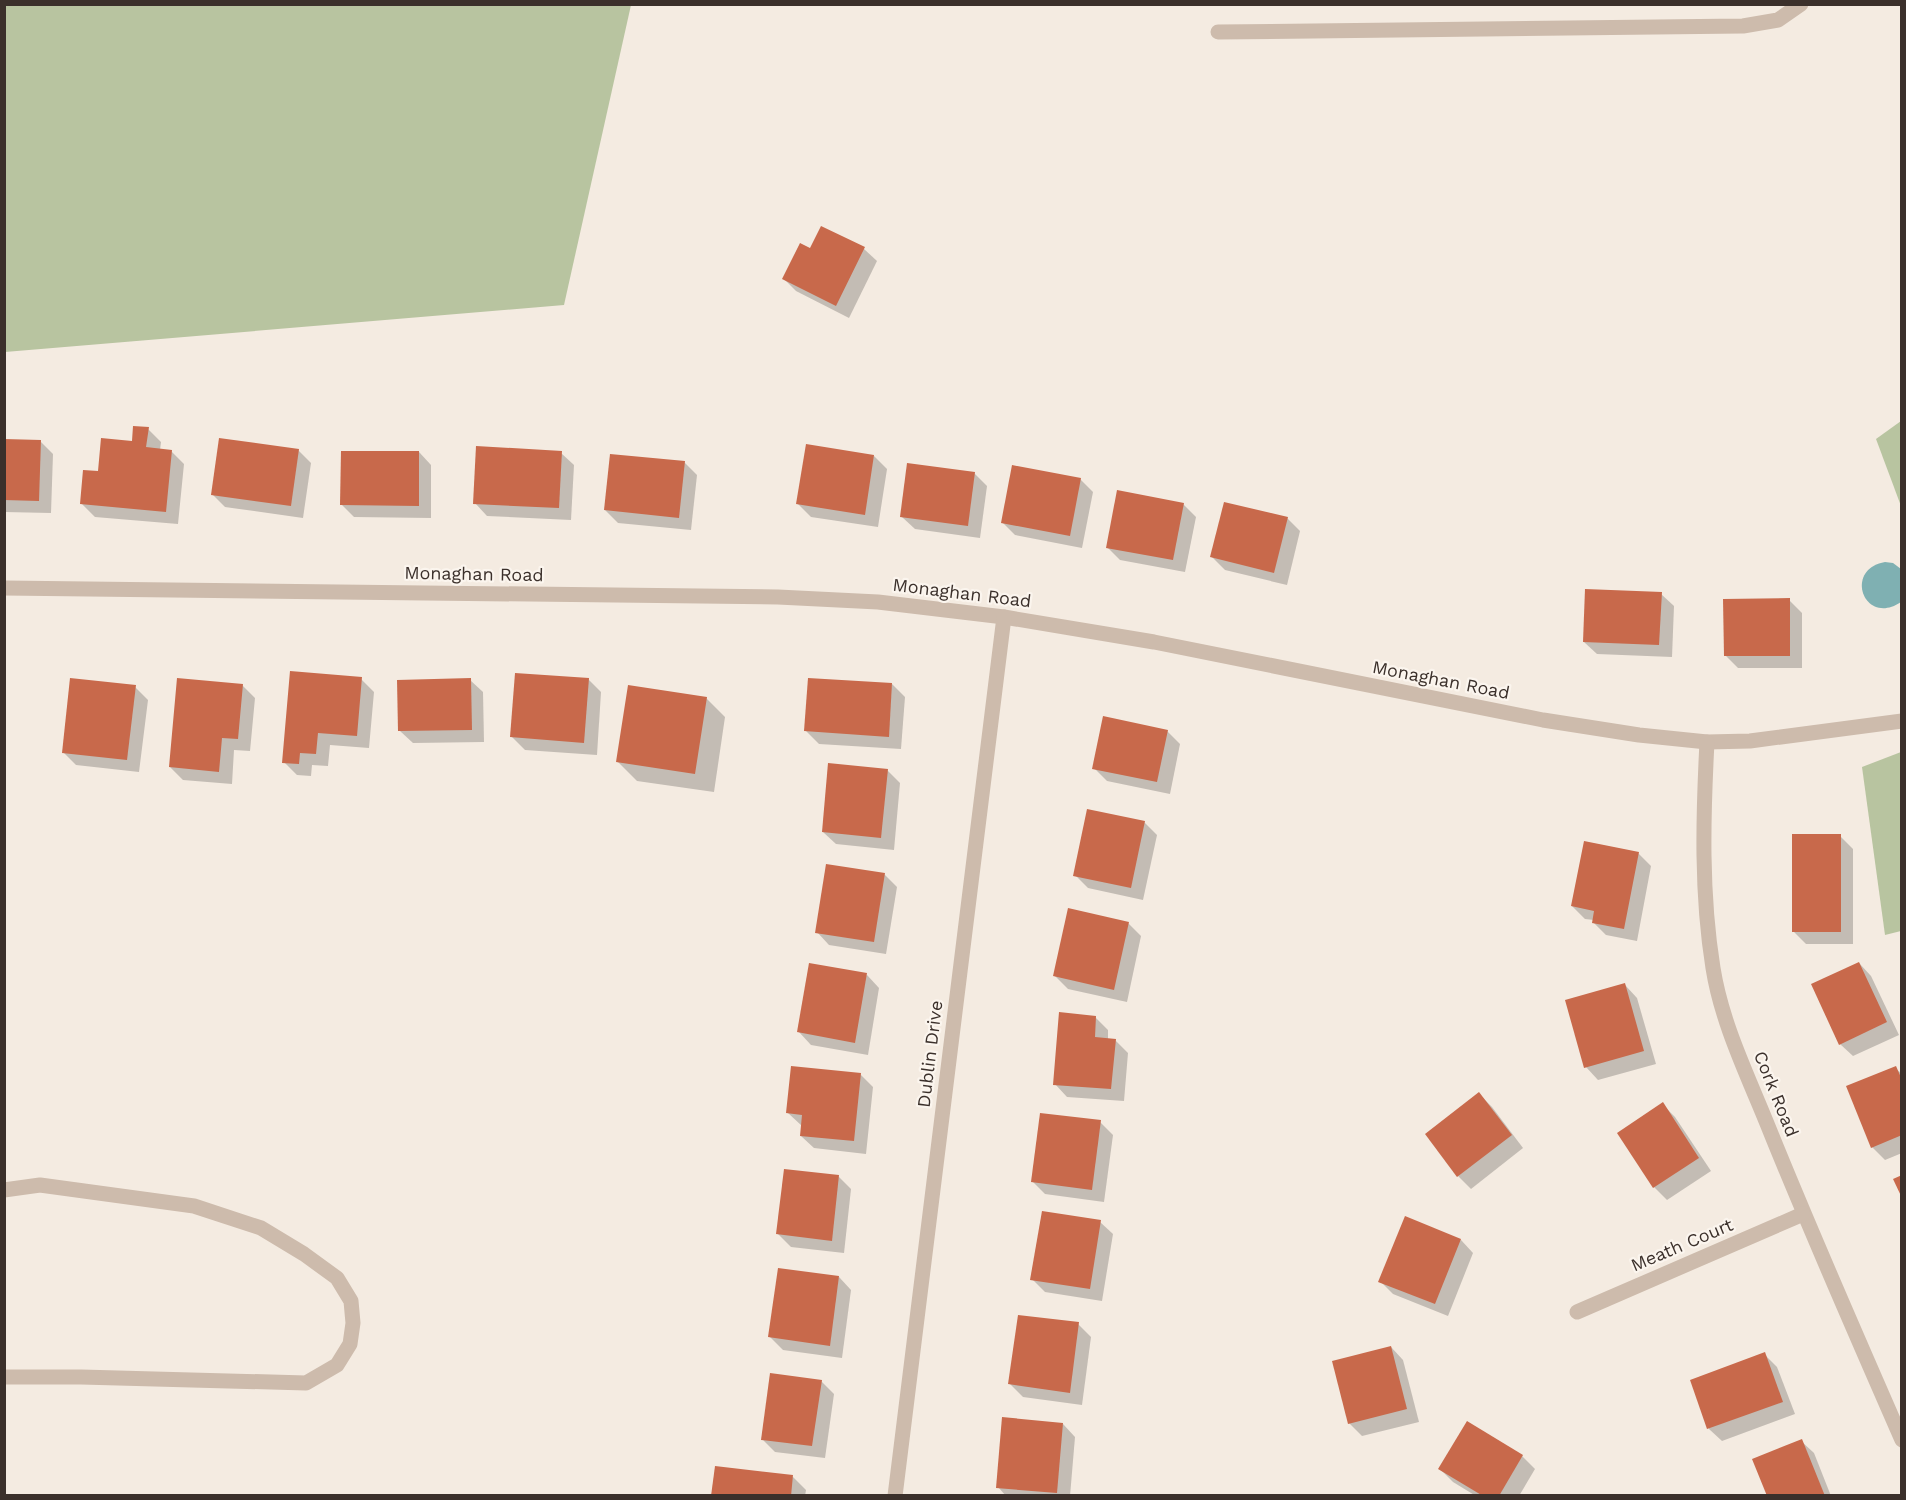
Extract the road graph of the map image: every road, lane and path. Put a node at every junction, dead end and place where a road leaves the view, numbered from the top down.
1 (1801, 4) edge
2 (1218, 32) dead end
3 (4, 588) edge
4 (1004, 616) junction
5 (1902, 721) edge
6 (1707, 742) junction
7 (4, 1190) edge
8 (1803, 1214) junction
9 (1577, 1312) dead end
10 (4, 1377) edge
11 (1902, 1440) edge
12 (895, 1496) edge

1 - 2 street
3 - 4 street, Monaghan Road
4 - 6 street, Monaghan Road
4 - 12 street, Dublin Drive
5 - 6 street, Monaghan Road
6 - 8 street, Cork Road
7 - 10 street
8 - 9 street, Meath Court
8 - 11 street, Cork Road

